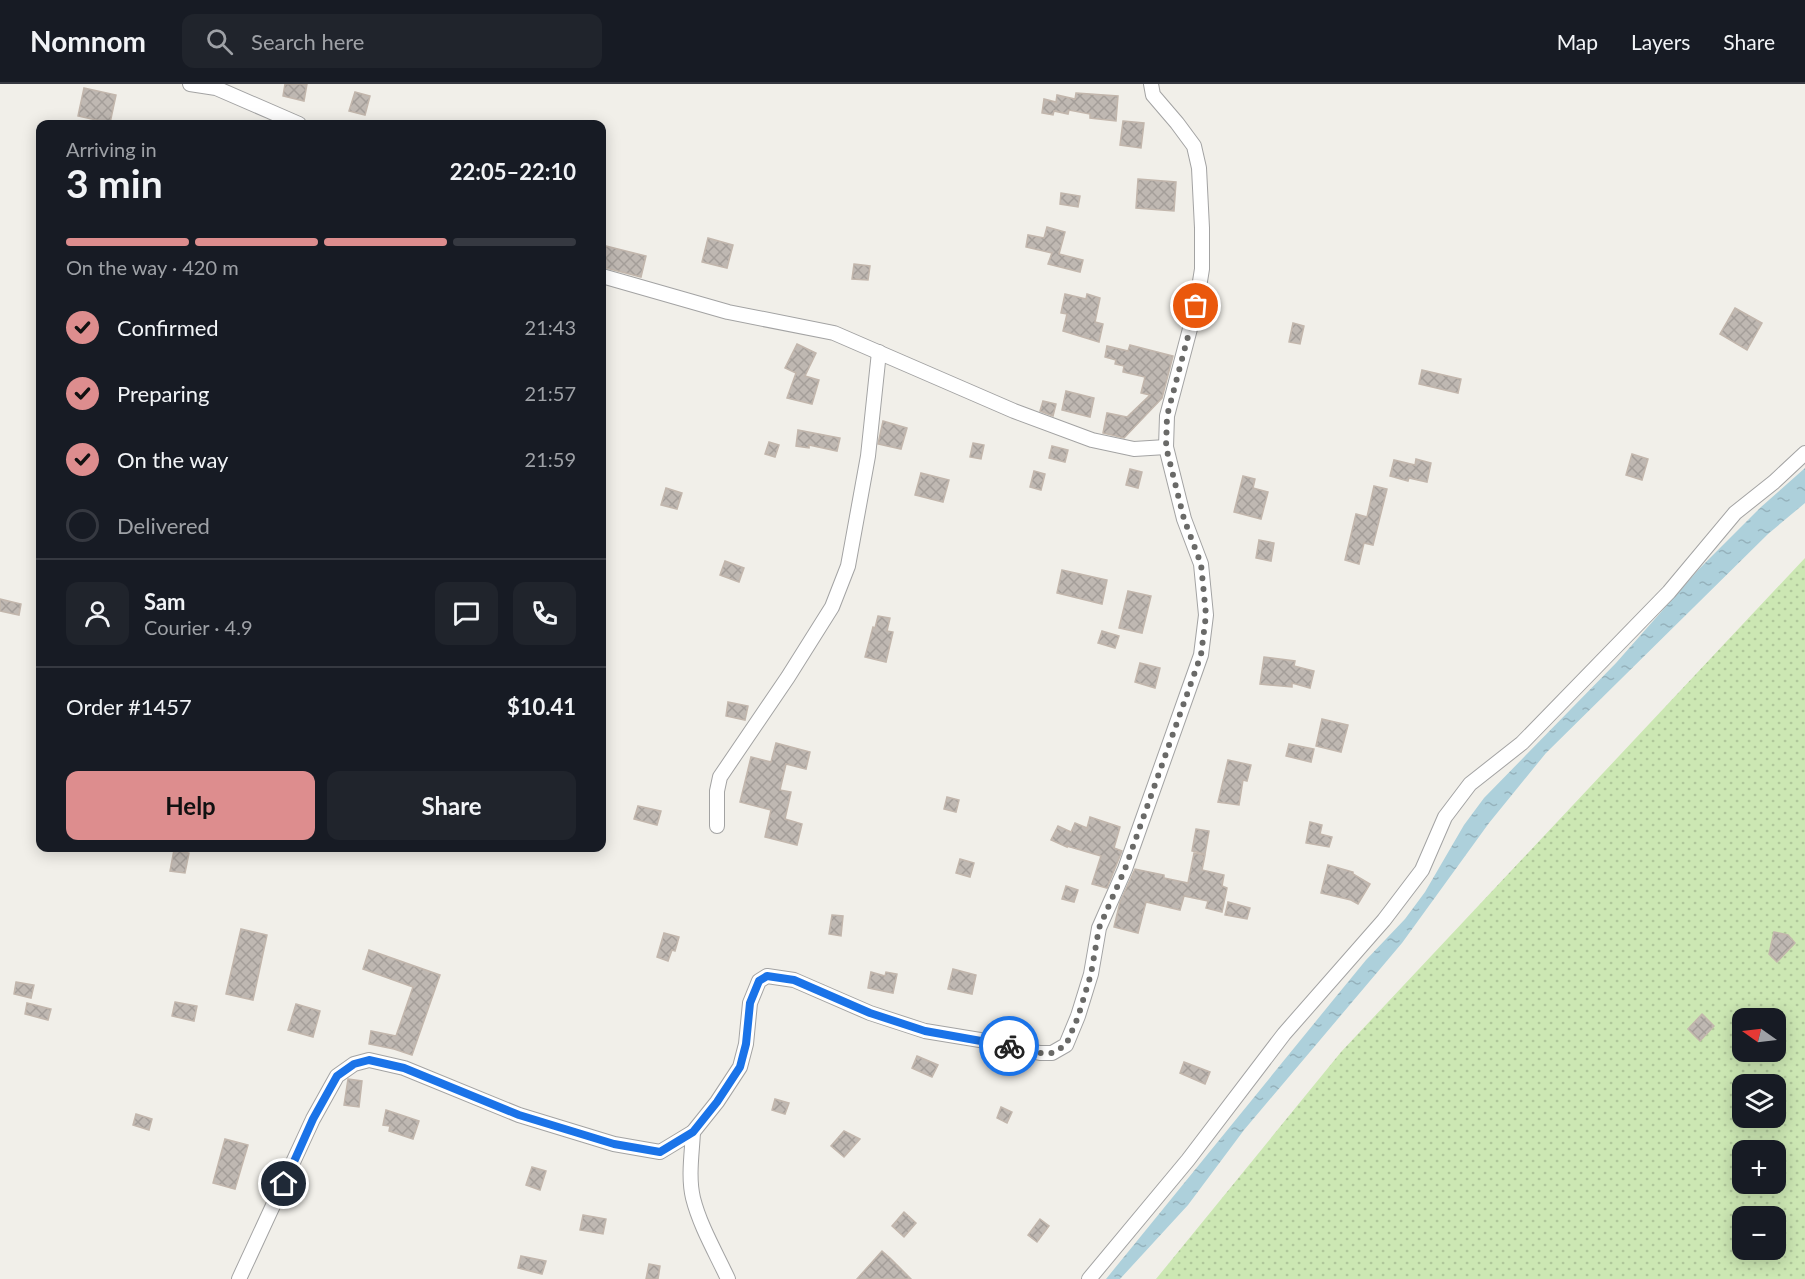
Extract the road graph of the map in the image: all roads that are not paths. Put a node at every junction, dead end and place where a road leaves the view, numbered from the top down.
1 (190, 84) edge
2 (1151, 84) edge
3 (291, 120) edge
4 (606, 277) edge
5 (879, 352) junction
6 (1166, 447) junction
7 (1805, 453) edge
8 (717, 826) dead end
9 (693, 1132) junction
10 (239, 1279) edge
11 (729, 1279) edge
12 (1089, 1279) edge

1 - 3 street
2 - 6 street
4 - 5 street
5 - 6 street
5 - 8 street
6 - 9 street
7 - 12 street
9 - 10 street
9 - 11 street

